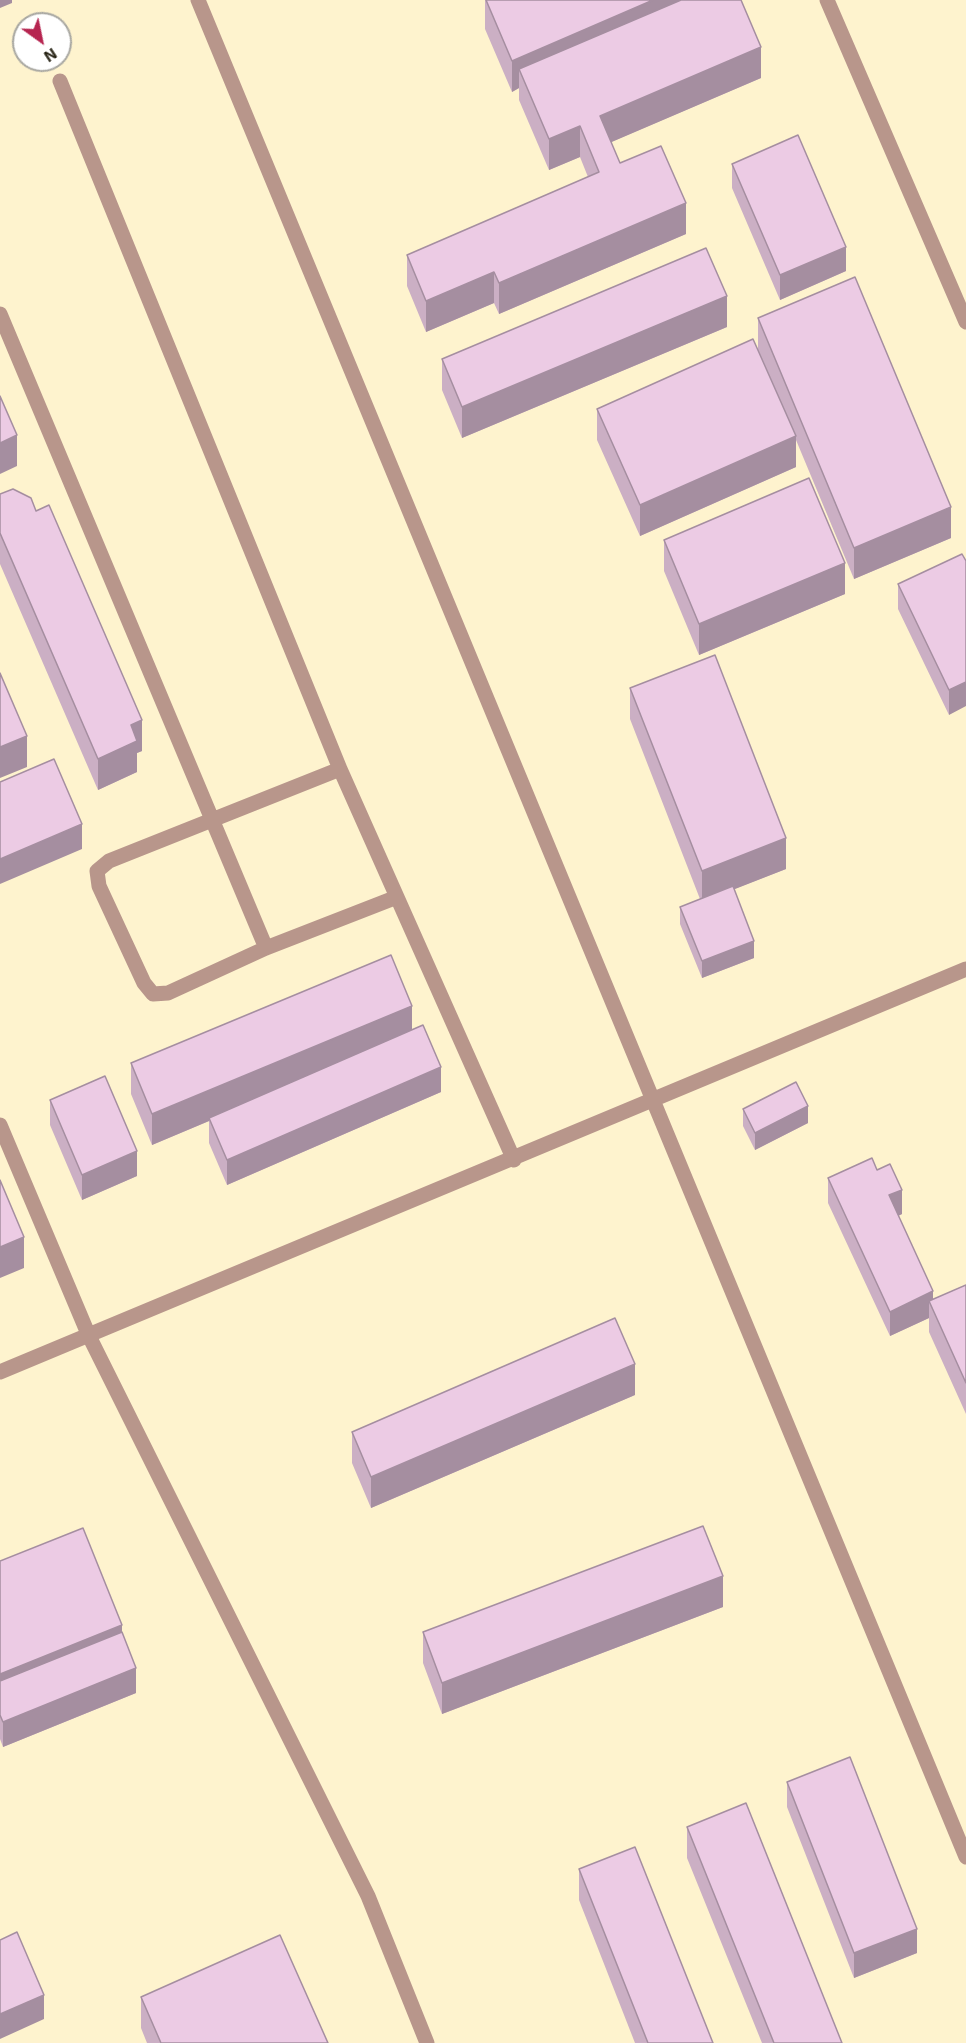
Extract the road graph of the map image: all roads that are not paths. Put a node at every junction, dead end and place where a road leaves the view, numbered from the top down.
1 (198, 0) edge
2 (827, 0) edge
3 (60, 81) dead end
4 (0, 314) edge
5 (966, 322) edge
6 (340, 769) junction
7 (213, 822) junction
8 (397, 897) junction
9 (266, 948) junction
10 (966, 969) edge
11 (654, 1100) junction
12 (0, 1125) edge
13 (514, 1160) junction
14 (89, 1336) junction
15 (0, 1372) edge
16 (966, 1857) edge
17 (427, 2043) edge

1 - 11 street
2 - 5 street
3 - 6 street
4 - 7 street
6 - 7 street
6 - 8 street
7 - 9 street
7 - 9 street
8 - 9 street
8 - 13 street
10 - 11 street
11 - 13 street
11 - 16 street
12 - 14 street
13 - 14 street
14 - 15 street
14 - 17 street

